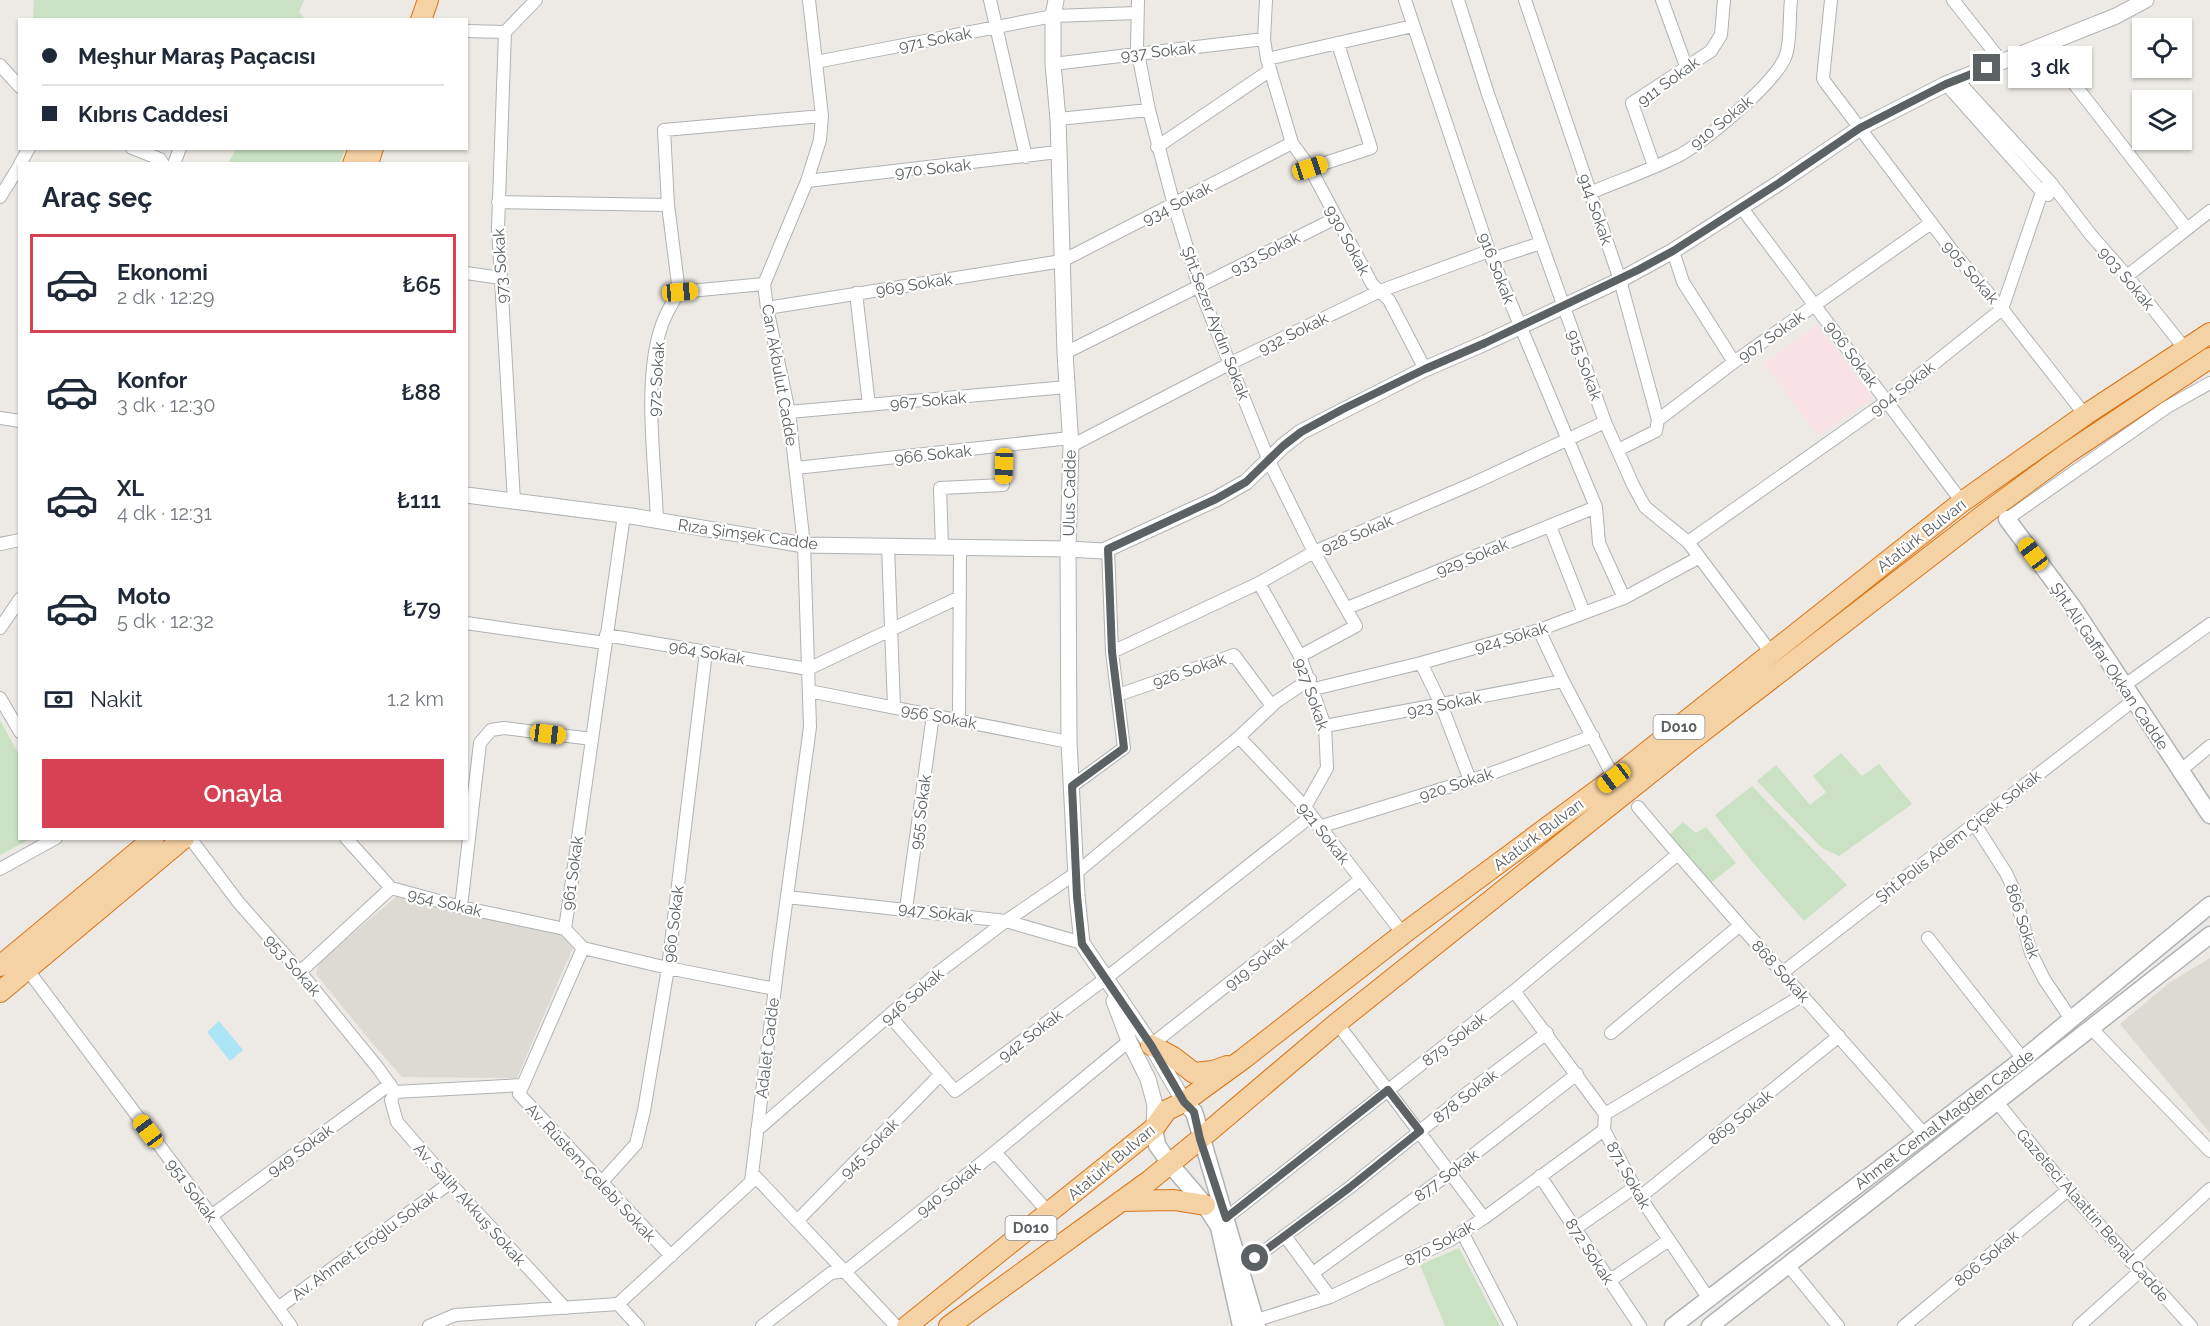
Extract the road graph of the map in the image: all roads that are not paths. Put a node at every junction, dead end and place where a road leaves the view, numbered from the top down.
1 (414, 0) edge
2 (428, 0) edge
3 (536, 0) edge
4 (809, 0) edge
5 (990, 0) edge
6 (1056, 0) edge
7 (1138, 0) edge
8 (1266, 0) edge
9 (1405, 0) edge
10 (1458, 0) edge
11 (1525, 0) edge
12 (1662, 0) edge
13 (1724, 0) edge
14 (1791, 0) edge
15 (1831, 0) edge
16 (1953, 0) edge
17 (2146, 0) edge
18 (1137, 13) junction
19 (1053, 16) junction
20 (407, 18) edge
21 (422, 18) edge
22 (1413, 26) junction
23 (996, 27) junction
24 (468, 31) edge
25 (504, 32) junction
26 (1264, 39) junction
27 (1338, 44) junction
28 (2044, 45) junction
29 (1137, 53) junction
30 (816, 62) junction
31 (2002, 62) junction
32 (1053, 64) junction
33 (0, 65) edge
34 (1268, 65) junction
35 (1686, 66) junction
36 (1951, 82) junction
37 (18, 85) edge
38 (1149, 110) junction
39 (822, 116) junction
40 (1058, 118) junction
41 (1860, 128) junction
42 (1293, 143) junction
43 (1157, 147) junction
44 (137, 150) edge
45 (1058, 152) junction
46 (1026, 157) junction
47 (162, 162) edge
48 (1654, 166) junction
49 (18, 167) edge
50 (1310, 168) junction
51 (807, 181) junction
52 (2046, 187) junction
53 (1590, 193) junction
54 (0, 197) edge
55 (498, 202) junction
56 (668, 205) junction
57 (1174, 205) junction
58 (1741, 207) junction
59 (2210, 211) edge
60 (1336, 218) junction
61 (1931, 223) junction
62 (2187, 229) junction
63 (1541, 243) junction
64 (1673, 251) junction
65 (1491, 255) junction
66 (1062, 261) junction
67 (468, 273) edge
68 (2127, 276) junction
69 (501, 278) junction
70 (1620, 280) junction
71 (764, 284) junction
72 (1199, 286) junction
73 (1380, 291) junction
74 (680, 292) junction
75 (856, 293) junction
76 (1816, 305) junction
77 (1564, 306) junction
78 (767, 308) junction
79 (2002, 309) junction
80 (1520, 326) junction
81 (2210, 333) edge
82 (2185, 349) junction
83 (1065, 353) junction
84 (2210, 358) edge
85 (1734, 362) junction
86 (1231, 363) junction
87 (1425, 369) junction
88 (2210, 383) edge
89 (1067, 387) junction
90 (1886, 402) junction
91 (869, 405) junction
92 (789, 411) junction
93 (2085, 416) junction
94 (0, 418) edge
95 (1658, 420) junction
96 (18, 421) edge
97 (1605, 422) junction
98 (1567, 440) junction
99 (1071, 442) junction
100 (1005, 446) junction
101 (1618, 450) junction
102 (1269, 461) junction
103 (795, 468) junction
104 (468, 495) edge
105 (514, 501) junction
106 (1962, 502) junction
107 (1596, 507) junction
108 (624, 515) junction
109 (2007, 519) joint
110 (657, 520) junction
111 (1550, 526) junction
112 (18, 540) edge
113 (1688, 542) junction
114 (0, 544) edge
115 (804, 545) junction
116 (888, 546) junction
117 (942, 547) junction
118 (960, 547) junction
119 (1068, 549) junction
120 (1108, 549) junction
121 (1314, 552) junction
122 (1698, 558) junction
123 (1259, 584) junction
124 (960, 597) junction
125 (1624, 598) junction
126 (18, 602) edge
127 (1347, 608) junction
128 (1584, 613) junction
129 (468, 622) edge
130 (2210, 624) edge
131 (0, 628) edge
132 (890, 630) junction
133 (1539, 630) junction
134 (606, 639) junction
135 (706, 652) junction
136 (1112, 652) junction
137 (1772, 654) junction
138 (1300, 656) junction
139 (1421, 663) junction
140 (808, 669) junction
141 (1563, 681) junction
142 (1312, 684) junction
143 (809, 691) junction
144 (2129, 692) junction
145 (1118, 695) junction
146 (0, 698) edge
147 (1441, 704) junction
148 (1272, 706) junction
149 (894, 708) junction
150 (933, 715) junction
151 (958, 719) junction
152 (1326, 726) junction
153 (18, 729) edge
154 (1593, 736) junction
155 (1239, 737) junction
156 (591, 739) junction
157 (1069, 742) junction
158 (2210, 746) edge
159 (2180, 771) junction
160 (1614, 778) junction
161 (1470, 780) junction
162 (1072, 786) junction
163 (1638, 807) dead end
164 (1307, 812) junction
165 (2210, 815) edge
166 (1974, 823) junction
167 (1319, 827) junction
168 (52, 840) edge
169 (152, 840) edge
170 (182, 840) edge
171 (192, 840) edge
172 (348, 840) edge
173 (1678, 855) junction
174 (0, 869) edge
175 (1076, 873) junction
176 (1360, 880) junction
177 (392, 888) junction
178 (787, 897) junction
179 (2210, 905) edge
180 (461, 908) junction
181 (906, 909) junction
182 (1006, 921) junction
183 (1739, 926) junction
184 (565, 929) junction
185 (1403, 934) junction
186 (2210, 935) edge
187 (1928, 938) dead end
188 (1082, 944) junction
189 (583, 948) junction
190 (0, 966) edge
191 (27, 969) junction
192 (668, 969) junction
193 (300, 972) junction
194 (1782, 973) junction
195 (1105, 979) junction
196 (774, 989) junction
197 (0, 992) edge
198 (1514, 992) junction
199 (1803, 995) junction
200 (889, 1015) junction
201 (2071, 1018) junction
202 (1337, 1023) junction
203 (2091, 1028) junction
204 (1546, 1033) junction
205 (1611, 1033) dead end
206 (1839, 1036) junction
207 (1129, 1041) junction
208 (1151, 1045) junction
209 (1243, 1059) junction
210 (2023, 1059) junction
211 (1577, 1074) junction
212 (940, 1075) junction
213 (523, 1085) junction
214 (392, 1088) junction
215 (1388, 1090) junction
216 (1184, 1102) junction
217 (1997, 1102) junction
218 (1605, 1114) junction
219 (1154, 1128) junction
220 (757, 1130) junction
221 (1604, 1130) junction
222 (1420, 1131) junction
223 (1924, 1134) junction
224 (1200, 1139) junction
225 (2210, 1151) edge
226 (995, 1152) junction
227 (1170, 1164) junction
228 (752, 1173) junction
229 (1450, 1173) junction
230 (1540, 1176) junction
231 (450, 1183) junction
232 (601, 1183) junction
233 (2210, 1189) edge
234 (2067, 1190) junction
235 (1637, 1192) junction
236 (1121, 1201) junction
237 (1205, 1205) junction
238 (1049, 1213) junction
239 (211, 1216) junction
240 (1226, 1218) junction
241 (1484, 1218) junction
242 (798, 1221) junction
243 (1576, 1228) junction
244 (1462, 1232) junction
245 (1285, 1236) junction
246 (1669, 1240) junction
247 (671, 1256) junction
248 (1788, 1265) junction
249 (2135, 1267) junction
250 (1240, 1269) junction
251 (846, 1271) junction
252 (1313, 1273) junction
253 (1609, 1281) junction
254 (1330, 1297) junction
255 (1709, 1299) junction
256 (618, 1304) junction
257 (279, 1307) junction
258 (565, 1308) junction
259 (1251, 1324) edge
260 (1712, 1325) edge
261 (291, 1326) edge
262 (429, 1326) edge
263 (638, 1326) edge
264 (762, 1326) edge
265 (896, 1326) edge
266 (907, 1326) edge
267 (949, 1326) edge
268 (1511, 1326) edge
269 (1640, 1326) edge
270 (1673, 1326) edge
271 (1838, 1326) edge
272 (1904, 1326) edge
273 (2079, 1326) edge
274 (2191, 1326) edge

1 - 20 highway
2 - 21 highway
3 - 25 street
4 - 30 street, Can Akbulut Cadde
5 - 23 street
6 - 19 street, Ulus Cadde
7 - 18 street, Şht.Sezer Aydın Sokak
8 - 26 street, 930 Sokak
9 - 22 street, 916 Sokak
10 - 63 street, 915 Sokak
11 - 53 street, 914 Sokak
12 - 35 street
13 - 35 street, 911 Sokak
14 - 48 street, 910 Sokak
15 - 41 street, 905 Sokak
16 - 31 street
17 - 28 street
18 - 19 street, 971 Sokak
18 - 29 street, Şht.Sezer Aydın Sokak
19 - 23 street, 971 Sokak
19 - 32 street, Ulus Cadde
22 - 27 street
22 - 65 street, 916 Sokak
23 - 30 street, 971 Sokak
23 - 46 street
24 - 25 street
25 - 55 street, 973 Sokak
26 - 29 street, 937 Sokak
26 - 34 street, 930 Sokak
27 - 34 street
27 - 50 street
28 - 31 street
28 - 62 street
29 - 32 street, 937 Sokak
29 - 38 street, Şht.Sezer Aydın Sokak
30 - 39 street, Can Akbulut Cadde
31 - 36 street
32 - 40 street, Ulus Cadde
33 - 37 street
34 - 42 street, 930 Sokak
34 - 43 street
35 - 48 street, 911 Sokak
36 - 41 street
36 - 52 street, 903 Sokak
38 - 40 street
38 - 43 street, Şht.Sezer Aydın Sokak
39 - 51 street, Can Akbulut Cadde
39 - 56 street
40 - 45 street, Ulus Cadde
41 - 58 street
41 - 61 street, 905 Sokak
42 - 50 street, 930 Sokak
42 - 57 street, 934 Sokak
43 - 57 street, Şht.Sezer Aydın Sokak
44 - 47 street
45 - 46 street, 970 Sokak
45 - 66 street, Ulus Cadde
46 - 51 street, 970 Sokak
48 - 53 street, 910 Sokak
49 - 54 street
50 - 60 street, 930 Sokak
51 - 71 street, Can Akbulut Cadde
52 - 68 street, 903 Sokak
52 - 79 street
53 - 70 street, 914 Sokak
55 - 56 street
55 - 69 street, 973 Sokak
56 - 74 street
57 - 66 street, 934 Sokak
57 - 72 street, Şht.Sezer Aydın Sokak
58 - 64 street
58 - 76 street, 906 Sokak
59 - 62 street
60 - 72 street, 933 Sokak
60 - 73 street, 930 Sokak
61 - 76 street, 907 Sokak
61 - 79 street, 905 Sokak
62 - 68 street
63 - 65 street, 932 Sokak
63 - 77 street, 915 Sokak
64 - 70 street
64 - 85 street
65 - 73 street, 932 Sokak
65 - 80 street, 916 Sokak
66 - 75 street, 969 Sokak
66 - 83 street, Ulus Cadde
67 - 69 street
68 - 82 street, 903 Sokak
69 - 105 street, 973 Sokak
70 - 77 street
70 - 95 street, 914 Sokak
71 - 74 street
71 - 78 street, Can Akbulut Cadde
72 - 83 street, 933 Sokak
72 - 86 street, Şht.Sezer Aydın Sokak
73 - 86 street, 932 Sokak
73 - 87 street, 930 Sokak
74 - 110 street, 972 Sokak
75 - 78 street, 969 Sokak
75 - 91 street
76 - 85 street, 907 Sokak
76 - 90 street, 906 Sokak
77 - 80 street
77 - 97 street, 915 Sokak
78 - 92 street, Can Akbulut Cadde
79 - 90 street, 904 Sokak
79 - 93 street, 905 Sokak
80 - 87 street
80 - 98 street, 916 Sokak
81 - 82 highway, Atatürk Bulvarı / D010
82 - 93 highway, Atatürk Bulvarı / D010
83 - 89 street, Ulus Cadde
84 - 202 highway, Atatürk Bulvarı / D010
85 - 95 street, 907 Sokak
86 - 99 street, 932 Sokak
86 - 102 street, Şht.Sezer Aydın Sokak
87 - 102 street
88 - 109 street
89 - 91 street, 967 Sokak
89 - 99 street, Ulus Cadde
90 - 106 street, 906 Sokak
90 - 113 street, 904 Sokak
91 - 92 street, 967 Sokak
92 - 103 street, Can Akbulut Cadde
93 - 106 highway, Atatürk Bulvarı / D010
94 - 96 street
95 - 101 street, 907 Sokak
97 - 98 street, 928 Sokak
97 - 101 street, 915 Sokak
98 - 107 street, 916 Sokak
98 - 121 street, 928 Sokak
99 - 100 street, 966 Sokak
99 - 119 street, Ulus Cadde
100 - 103 street, 966 Sokak
100 - 117 street
101 - 113 street, 915 Sokak
102 - 120 street
102 - 121 street, Şht.Sezer Aydın Sokak
103 - 115 street, Can Akbulut Cadde
104 - 105 street, Rıza Şimşek Cadde
105 - 108 street, Rıza Şimşek Cadde
106 - 137 highway, Atatürk Bulvarı / D010
107 - 111 street, 929 Sokak
107 - 125 street, 916 Sokak
108 - 110 street, Rıza Şimşek Cadde
108 - 134 street, 961 Sokak
109 - 144 main road, Şht.Ali Gaffar Okkan Cadde
110 - 115 street, Rıza Şimşek Cadde
111 - 127 street, 929 Sokak
111 - 128 street
112 - 114 street
113 - 122 street, 915 Sokak
115 - 116 street, Rıza Şimşek Cadde
115 - 140 street, Adalet Cadde
116 - 117 street, Rıza Şimşek Cadde
116 - 132 street
117 - 118 street, Rıza Şimşek Cadde
118 - 119 street, Rıza Şimşek Cadde
118 - 124 street
119 - 120 street, Rıza Şimşek Cadde
119 - 157 street, Ulus Cadde
120 - 136 street
121 - 123 street, 928 Sokak
121 - 127 street, Şht.Sezer Aydın Sokak
122 - 125 street, 924 Sokak
122 - 137 street, 915 Sokak
123 - 136 street, 928 Sokak
123 - 138 street, 927 Sokak
124 - 132 street
124 - 151 street
125 - 128 street, 924 Sokak
126 - 131 street
127 - 138 street, Şht.Sezer Aydın Sokak
128 - 133 street, 924 Sokak
129 - 134 street, 964 Sokak
130 - 144 street, Şht.Polis Adem Çiçek Sokak
132 - 140 street
132 - 149 street
133 - 139 street, 924 Sokak
133 - 141 street
134 - 135 street, 964 Sokak
134 - 156 street, 961 Sokak
135 - 140 street, 964 Sokak
135 - 192 street, 960 Sokak
136 - 145 street
137 - 160 highway, Atatürk Bulvarı / D010
138 - 142 street, 927 Sokak
139 - 142 street, 924 Sokak
139 - 147 street
140 - 143 street, Adalet Cadde
141 - 147 street, 923 Sokak
141 - 154 street
142 - 148 street, 924 Sokak
142 - 152 street, 927 Sokak
143 - 149 street, 956 Sokak
143 - 178 street, Adalet Cadde
144 - 159 main road, Şht.Ali Gaffar Okkan Cadde
144 - 166 street, Şht.Polis Adem Çiçek Sokak
145 - 148 street, 926 Sokak
145 - 162 street
146 - 153 street
147 - 152 street, 923 Sokak
147 - 161 street
148 - 155 street, 924 Sokak
149 - 150 street, 956 Sokak
150 - 151 street, 956 Sokak
150 - 181 street, 955 Sokak
151 - 157 street, 956 Sokak
152 - 164 street, 927 Sokak
154 - 160 street
154 - 161 street, 920 Sokak
155 - 164 street, 921 Sokak
155 - 175 street, 924 Sokak
156 - 180 street
156 - 184 street, 961 Sokak
157 - 162 street, Ulus Cadde
158 - 159 street
159 - 165 main road, Şht.Ali Gaffar Okkan Cadde
160 - 185 highway, Atatürk Bulvarı / D010
161 - 167 street, 920 Sokak
162 - 175 street, Ulus Cadde
163 - 173 street, 868 Sokak
164 - 167 street, 921 Sokak
164 - 195 street
166 - 194 street, Şht.Polis Adem Çiçek Sokak
166 - 201 street, 866 Sokak
167 - 176 street, 921 Sokak
168 - 174 street
169 - 190 highway
170 - 191 highway
171 - 193 street, 953 Sokak
172 - 177 street, 954 Sokak
173 - 183 street, 868 Sokak
173 - 198 street, 879 Sokak
175 - 182 street, 946 Sokak
175 - 188 street, Ulus Cadde
176 - 185 street, 921 Sokak
176 - 208 street, 919 Sokak
177 - 180 street, 954 Sokak
177 - 193 street
178 - 181 street, 947 Sokak
178 - 196 street, Adalet Cadde
179 - 201 main road, Ahmet Cemal Mağden Cadde
180 - 184 street, 954 Sokak
181 - 182 street, 947 Sokak
182 - 188 street, 947 Sokak
182 - 200 street, 946 Sokak
183 - 194 street, 868 Sokak
183 - 205 street
184 - 189 street, 961 Sokak
185 - 209 highway, Atatürk Bulvarı / D010
186 - 203 main road, Ahmet Cemal Mağden Cadde
187 - 210 street
188 - 195 street, Ulus Cadde
189 - 192 street
189 - 213 street
191 - 197 highway
191 - 239 street, 951 Sokak
192 - 196 street
192 - 232 street, 960 Sokak
193 - 214 street, 953 Sokak
194 - 199 street, 868 Sokak
195 - 207 street, Ulus Cadde
195 - 208 street, Ulus Cadde
195 - 212 street, 942 Sokak
196 - 220 street, Adalet Cadde
198 - 204 street
198 - 215 street, 879 Sokak
199 - 206 street, 868 Sokak
199 - 218 street
200 - 212 street
200 - 220 street, 946 Sokak
201 - 210 main road, Ahmet Cemal Mağden Cadde
202 - 215 street
202 - 224 highway, Atatürk Bulvarı / D010
203 - 217 main road, Ahmet Cemal Mağden Cadde
203 - 225 street
204 - 211 street
204 - 222 street, 878 Sokak
206 - 223 street, 868 Sokak
206 - 235 street, 869 Sokak
207 - 219 street, Ulus Cadde
207 - 226 street, 940 Sokak
208 - 209 highway
208 - 216 street, Ulus Cadde
209 - 216 highway, Atatürk Bulvarı / D010
210 - 223 main road, Ahmet Cemal Mağden Cadde
211 - 218 street
211 - 229 street, 877 Sokak
212 - 242 street, 945 Sokak
213 - 214 street
213 - 232 street, Av. Rüstem Çelebi Sokak
214 - 231 street, Av. Salih Akkuş Sokak
214 - 239 street, 949 Sokak
215 - 222 street
215 - 240 street, 879 Sokak
216 - 219 highway, Atatürk Bulvarı / D010
216 - 224 main road
217 - 234 street, Gazeteci Alaattin Benal Cadde
217 - 248 main road, Ahmet Cemal Mağden Cadde
218 - 221 street, 871 Sokak
219 - 227 main road
219 - 238 highway, Atatürk Bulvarı / D010
220 - 228 street, Adalet Cadde
221 - 230 street, 870 Sokak
221 - 235 street, 871 Sokak
222 - 229 street
222 - 245 street, 878 Sokak
223 - 255 main road, Ahmet Cemal Mağden Cadde
224 - 227 highway, Atatürk Bulvarı / D010
224 - 240 main road
226 - 238 street
226 - 251 street, 940 Sokak
227 - 236 highway, Atatürk Bulvarı / D010
227 - 237 main road
228 - 242 street
228 - 247 street, Adalet Cadde
229 - 241 street
229 - 252 street, 877 Sokak
230 - 241 street, 870 Sokak
230 - 243 street, 872 Sokak
231 - 257 street, Av. Ahmet Eroğlu Sokak
231 - 258 street, Av. Salih Akkuş Sokak
232 - 247 street, Av. Rüstem Çelebi Sokak
233 - 249 street
234 - 249 street, Gazeteci Alaattin Benal Cadde
234 - 272 street, 806 Sokak
235 - 243 street, 869 Sokak
235 - 246 street, 871 Sokak
236 - 237 highway
236 - 267 highway, Atatürk Bulvarı / D010
237 - 259 main road
238 - 266 highway, Atatürk Bulvarı / D010
239 - 257 street, 951 Sokak
240 - 250 main road
241 - 244 street, 870 Sokak
242 - 251 street
243 - 253 street, 872 Sokak
244 - 254 street, 870 Sokak
244 - 268 street
245 - 250 street, 878 Sokak
245 - 252 street
246 - 253 street
246 - 255 street, 871 Sokak
247 - 256 street, Adalet Cadde
248 - 260 main road, Ahmet Cemal Mağden Cadde
248 - 271 street
249 - 273 street
249 - 274 street, Gazeteci Alaattin Benal Cadde
250 - 259 main road
251 - 264 street, 940 Sokak
251 - 265 street
252 - 254 street
253 - 269 street, 872 Sokak
254 - 259 street, 870 Sokak
255 - 270 main road, Ahmet Cemal Mağden Cadde
256 - 258 street
256 - 263 street
257 - 261 street, 951 Sokak
258 - 262 street

